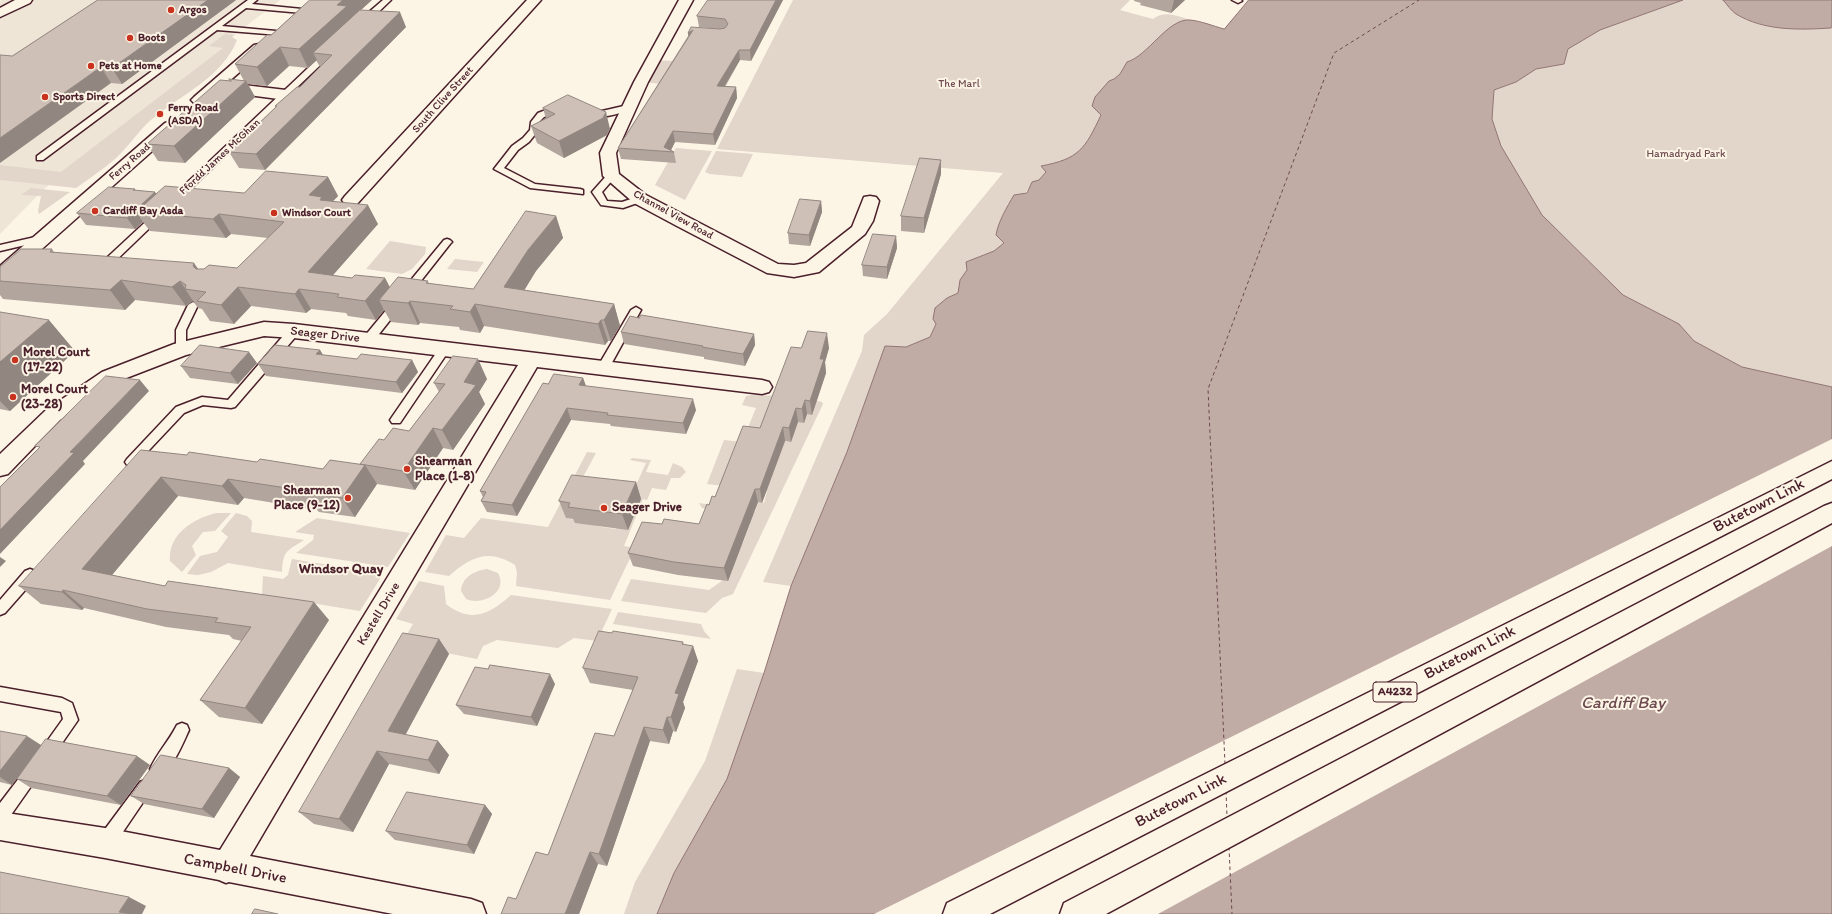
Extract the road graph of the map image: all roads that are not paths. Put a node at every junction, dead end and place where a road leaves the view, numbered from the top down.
1 (25, 0) edge
2 (253, 0) edge
3 (314, 0) edge
4 (387, 0) edge
5 (534, 0) edge
6 (686, 0) edge
7 (245, 6) junction
8 (302, 11) junction
9 (0, 13) edge
10 (360, 26) edge
11 (215, 28) junction
12 (668, 30) junction
13 (684, 31) dead end
14 (276, 33) junction
15 (337, 46) edge
16 (215, 86) junction
17 (291, 95) junction
18 (566, 106) edge
19 (628, 108) junction
20 (582, 110) edge
21 (40, 158) dead end
22 (611, 176) junction
23 (580, 192) dead end
24 (640, 199) junction
25 (351, 200) dead end
26 (870, 201) dead end
27 (44, 238) junction
28 (448, 242) dead end
29 (0, 248) edge
30 (101, 269) edge
31 (0, 276) edge
32 (193, 305) edge
33 (636, 310) dead end
34 (294, 330) junction
35 (368, 340) junction
36 (180, 349) junction
37 (445, 349) junction
38 (532, 359) junction
39 (603, 368) junction
40 (762, 387) dead end
41 (396, 420) dead end
42 (0, 468) edge
43 (1832, 469) edge
44 (124, 470) edge
45 (1832, 512) edge
46 (40, 564) edge
47 (0, 609) edge
48 (0, 694) edge
49 (182, 730) dead end
50 (0, 816) edge
51 (0, 826) edge
52 (105, 843) junction
53 (226, 868) junction
54 (471, 914) edge
55 (958, 914) edge
56 (1075, 914) edge

1 - 9 street
2 - 7 lane
3 - 8 street, Ferry Road
4 - 10 lane
5 - 25 street, South Clive Street
6 - 12 street
7 - 8 lane
7 - 11 lane
8 - 14 street, Ferry Road
11 - 14 lane
11 - 21 lane
12 - 13 street
12 - 19 street
14 - 16 street, Ferry Road
15 - 17 lane, Ffordd James McGhan
16 - 17 street
16 - 27 street, Ferry Road
17 - 30 lane, Ffordd James McGhan
18 - 23 lane
19 - 20 lane
19 - 22 street
22 - 24 street, Channel View Road
22 - 24 lane
24 - 26 street, Channel View Road
27 - 29 lane
27 - 31 street, Ferry Road
28 - 35 lane
32 - 36 lane
33 - 39 lane
34 - 35 street, Seager Drive
34 - 36 street, Seager Drive
34 - 44 lane
35 - 37 street, Seager Drive
36 - 42 street, Seager Drive
37 - 38 street, Seager Drive
37 - 41 lane
38 - 39 street, Seager Drive
38 - 53 street, Kestell Drive
39 - 40 street, Seager Drive
43 - 55 street, Butetown Link / A4232
45 - 56 street
46 - 47 lane
48 - 50 lane
49 - 52 lane
51 - 52 street, Campbell Drive
52 - 53 street, Campbell Drive
53 - 54 street, Campbell Drive

